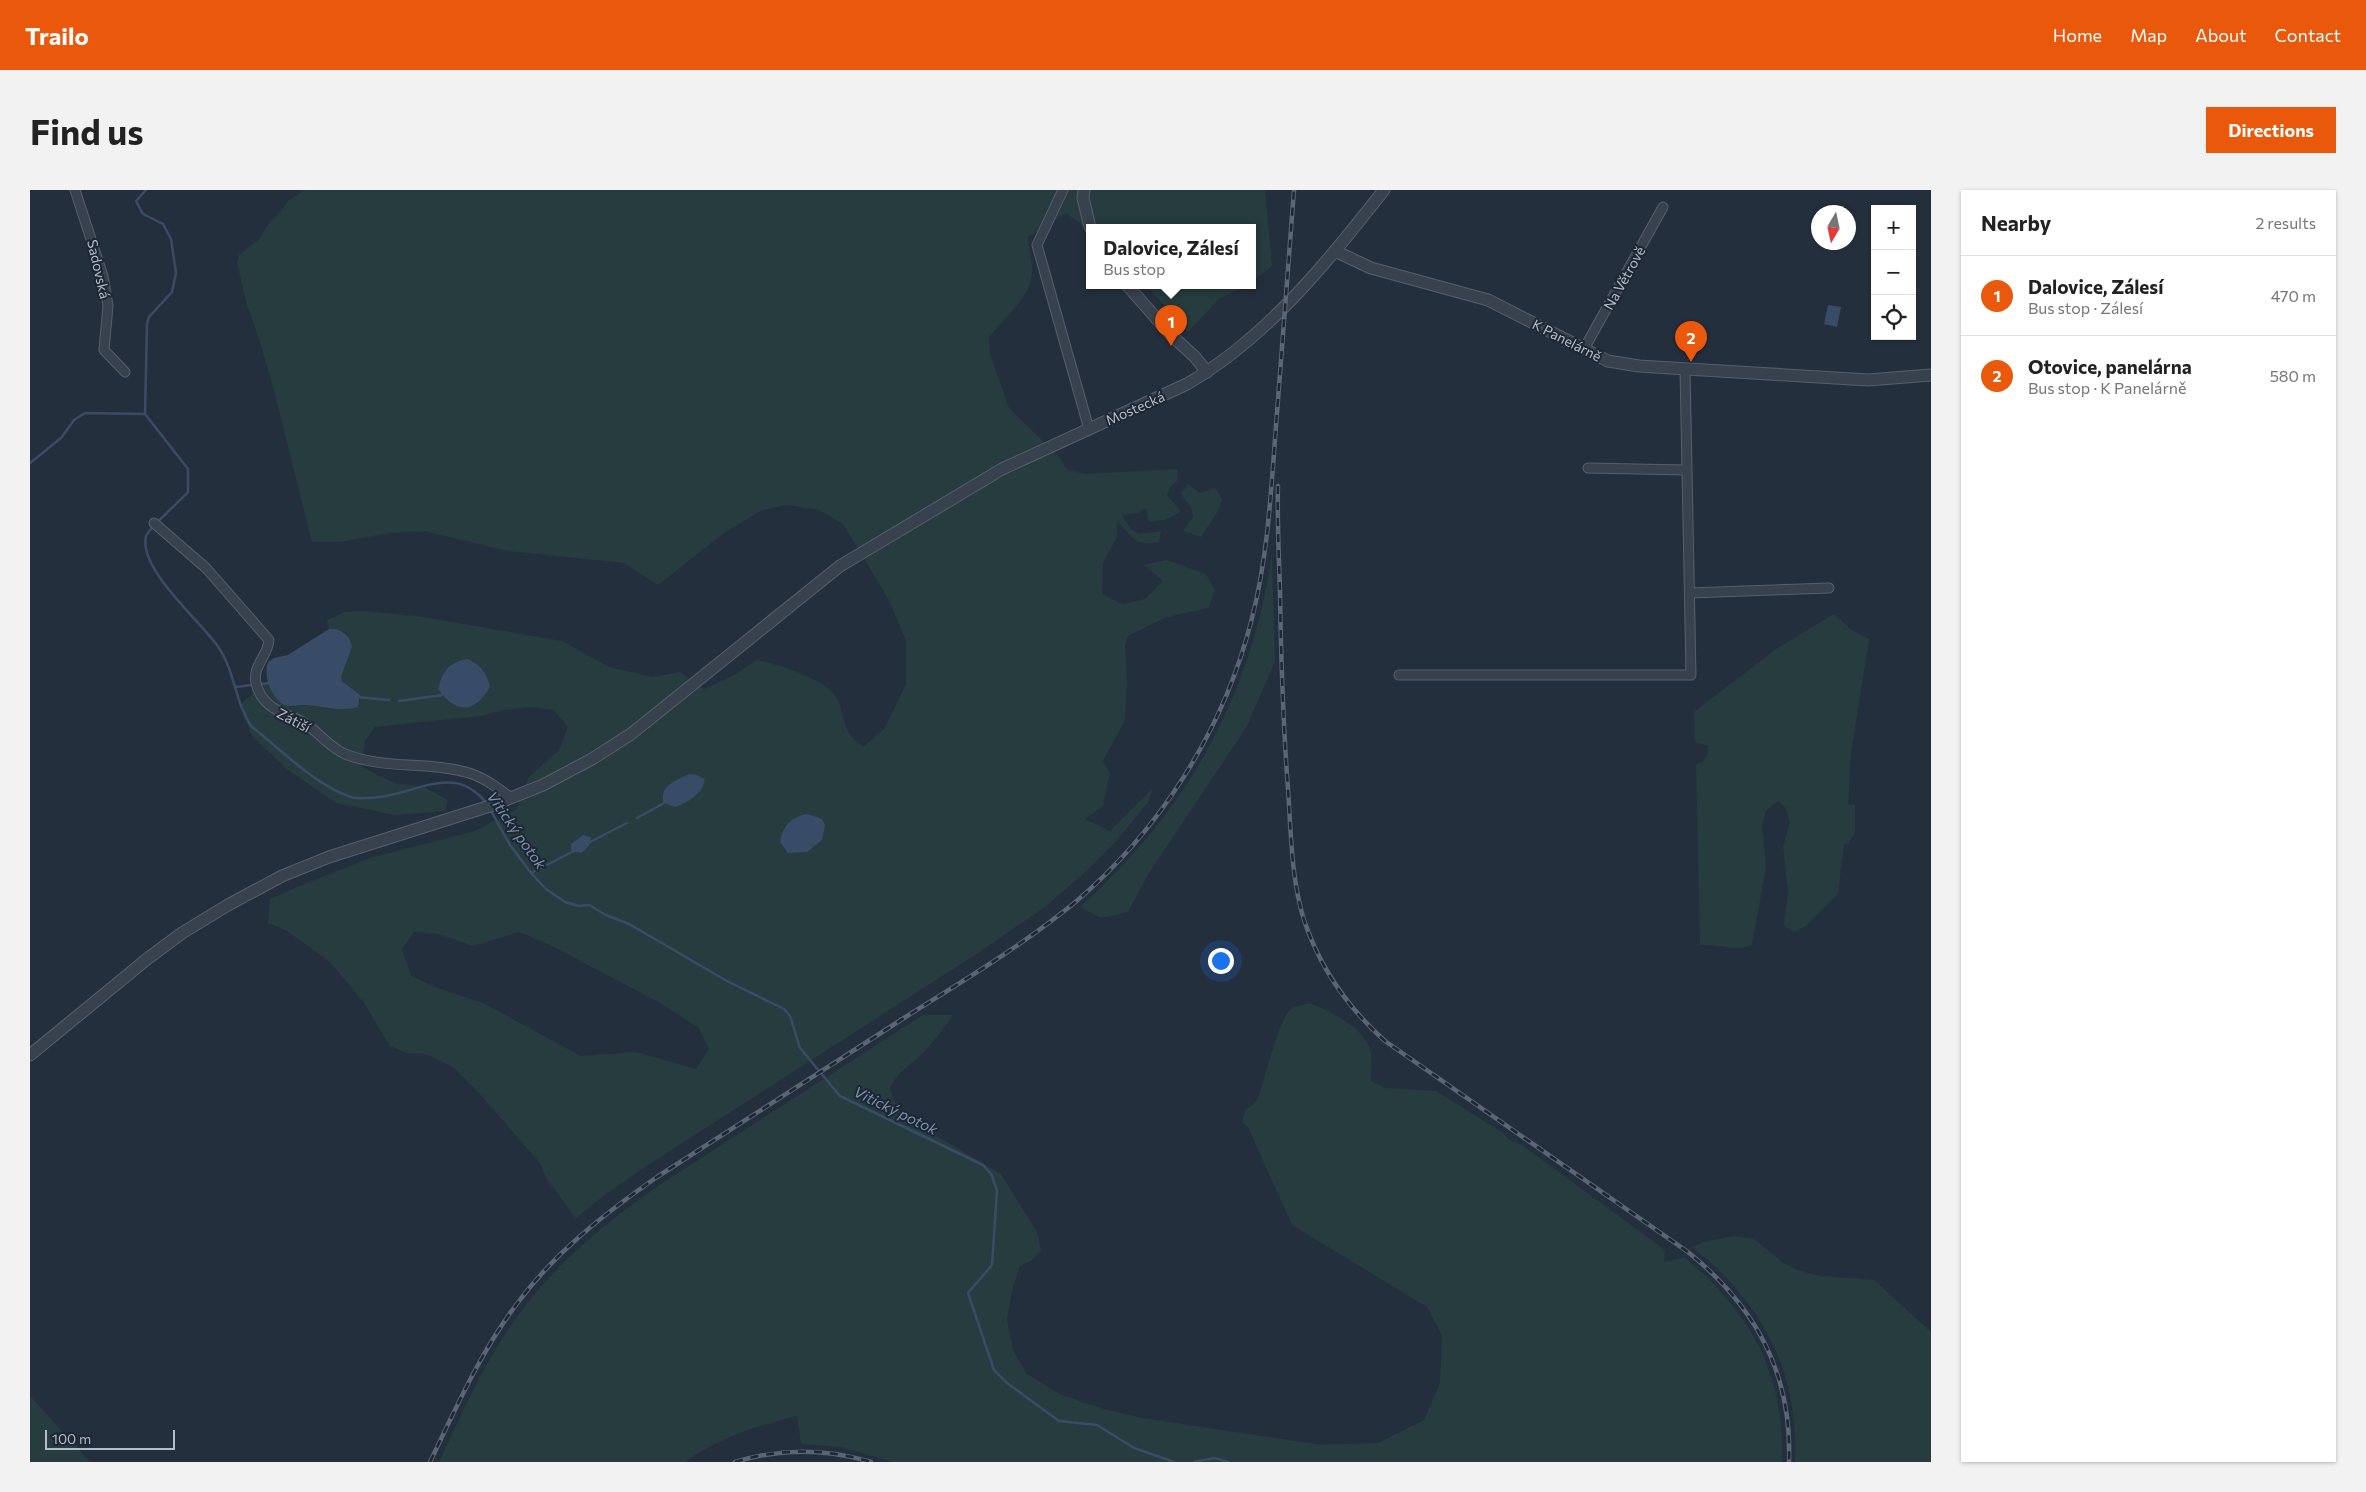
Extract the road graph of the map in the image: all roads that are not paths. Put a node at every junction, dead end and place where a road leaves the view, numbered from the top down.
1 (75, 190) edge
2 (1063, 190) edge
3 (1384, 190) edge
4 (1083, 194) edge
5 (1664, 207) dead end
6 (1089, 224) edge
7 (1335, 251) junction
8 (1131, 289) edge
9 (1584, 349) junction
10 (1685, 368) junction
11 (125, 372) dead end
12 (1207, 372) junction
13 (1931, 375) edge
14 (1089, 429) junction
15 (1588, 468) dead end
16 (1686, 470) junction
17 (155, 524) dead end
18 (1829, 588) dead end
19 (1690, 593) junction
20 (1399, 675) dead end
21 (512, 798) junction
22 (30, 1054) edge

1 - 11 street, Sadovská
2 - 14 street
3 - 7 street, Mostecká
4 - 6 street
5 - 9 street, Na Větrově
7 - 9 street, K Panelárně
7 - 12 street, Mostecká
8 - 12 street
9 - 10 street, K Panelárně
10 - 13 street, K Panelárně
10 - 16 street
12 - 14 street, Mostecká
14 - 21 street, Mostecká
15 - 16 street
16 - 19 street
17 - 21 street, Zátiší
18 - 19 street
19 - 20 street
21 - 22 street, Mostecká

